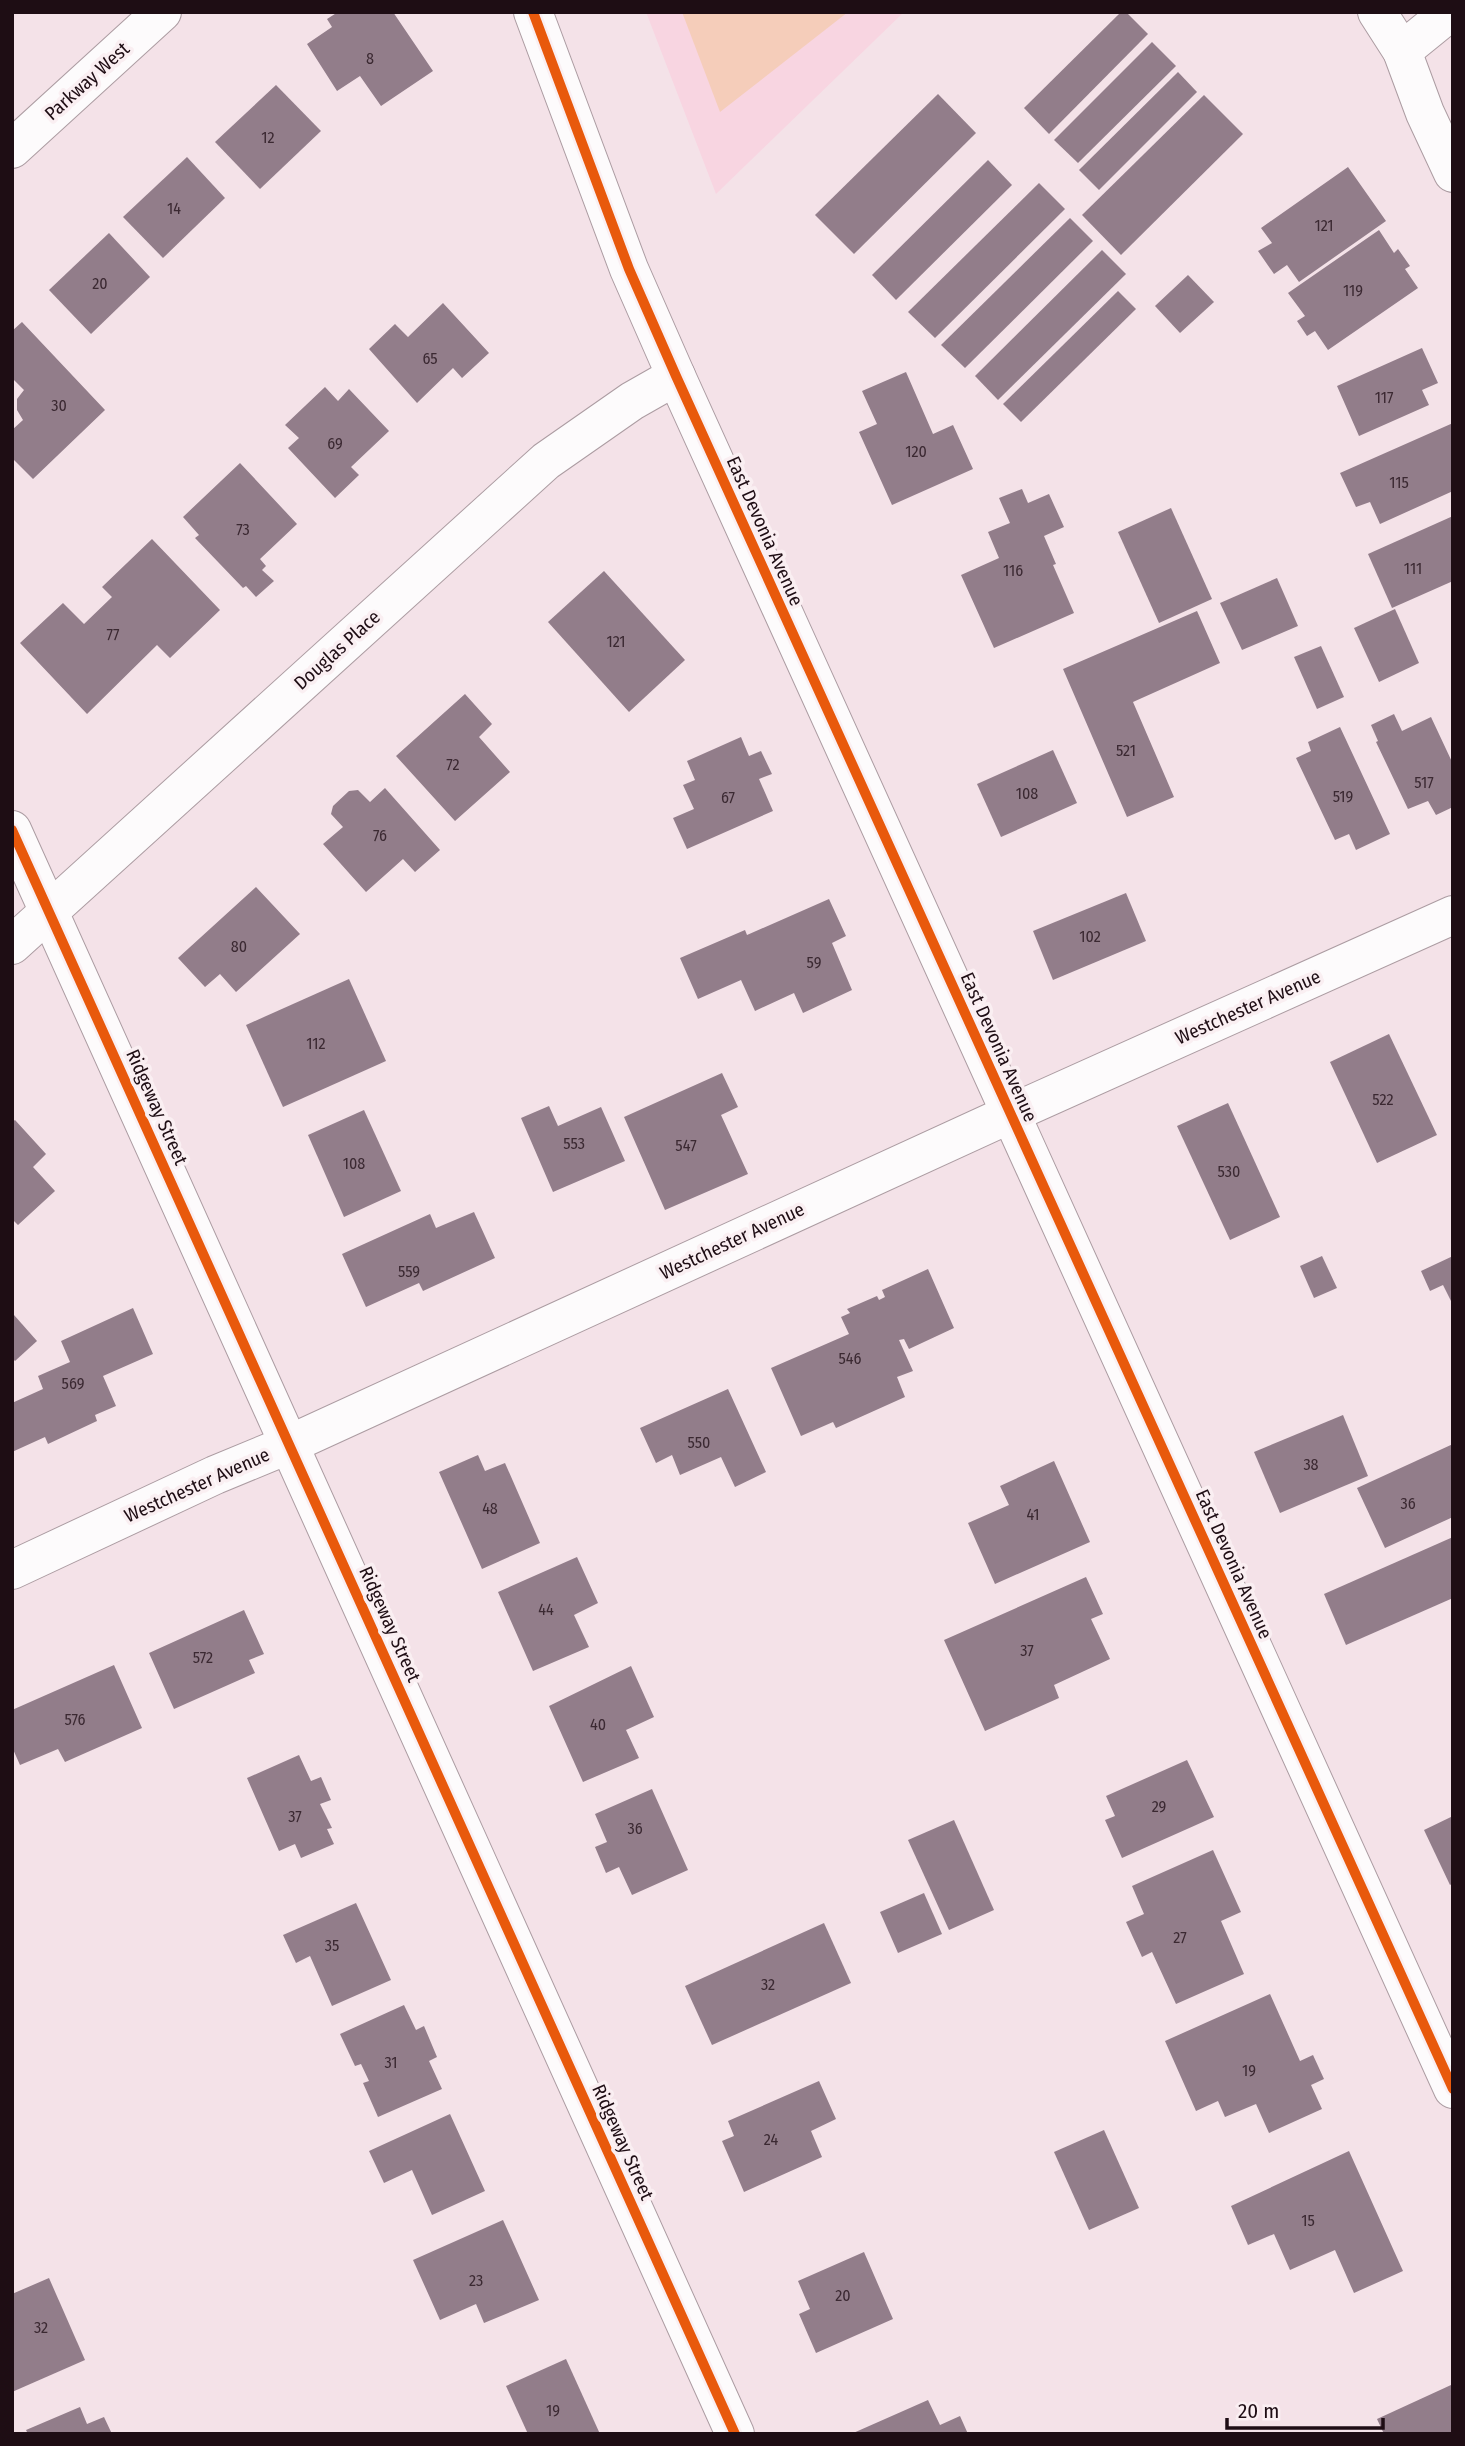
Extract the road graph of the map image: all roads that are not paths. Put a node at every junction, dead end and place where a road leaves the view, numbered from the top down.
1 (162, 12) edge
2 (533, 12) edge
3 (1377, 12) edge
4 (1450, 12) edge
5 (1402, 51) junction
6 (12, 149) edge
7 (1453, 173) edge
8 (676, 376) junction
9 (12, 830) edge
10 (50, 911) junction
11 (1453, 915) edge
12 (12, 945) edge
13 (1010, 1114) junction
14 (290, 1444) junction
15 (12, 1570) edge
16 (1453, 2089) edge
17 (735, 2434) edge

1 - 6 street, Parkway West
2 - 8 street, East Devonia Avenue
3 - 5 street
4 - 5 street
5 - 7 street
8 - 10 street, Douglas Place
8 - 13 street, East Devonia Avenue
9 - 10 street, Ridgeway Street
10 - 12 street, Douglas Place
10 - 14 street, Ridgeway Street
11 - 13 street, Westchester Avenue
13 - 14 street, Westchester Avenue
13 - 16 street, East Devonia Avenue
14 - 15 street, Westchester Avenue
14 - 17 street, Ridgeway Street

